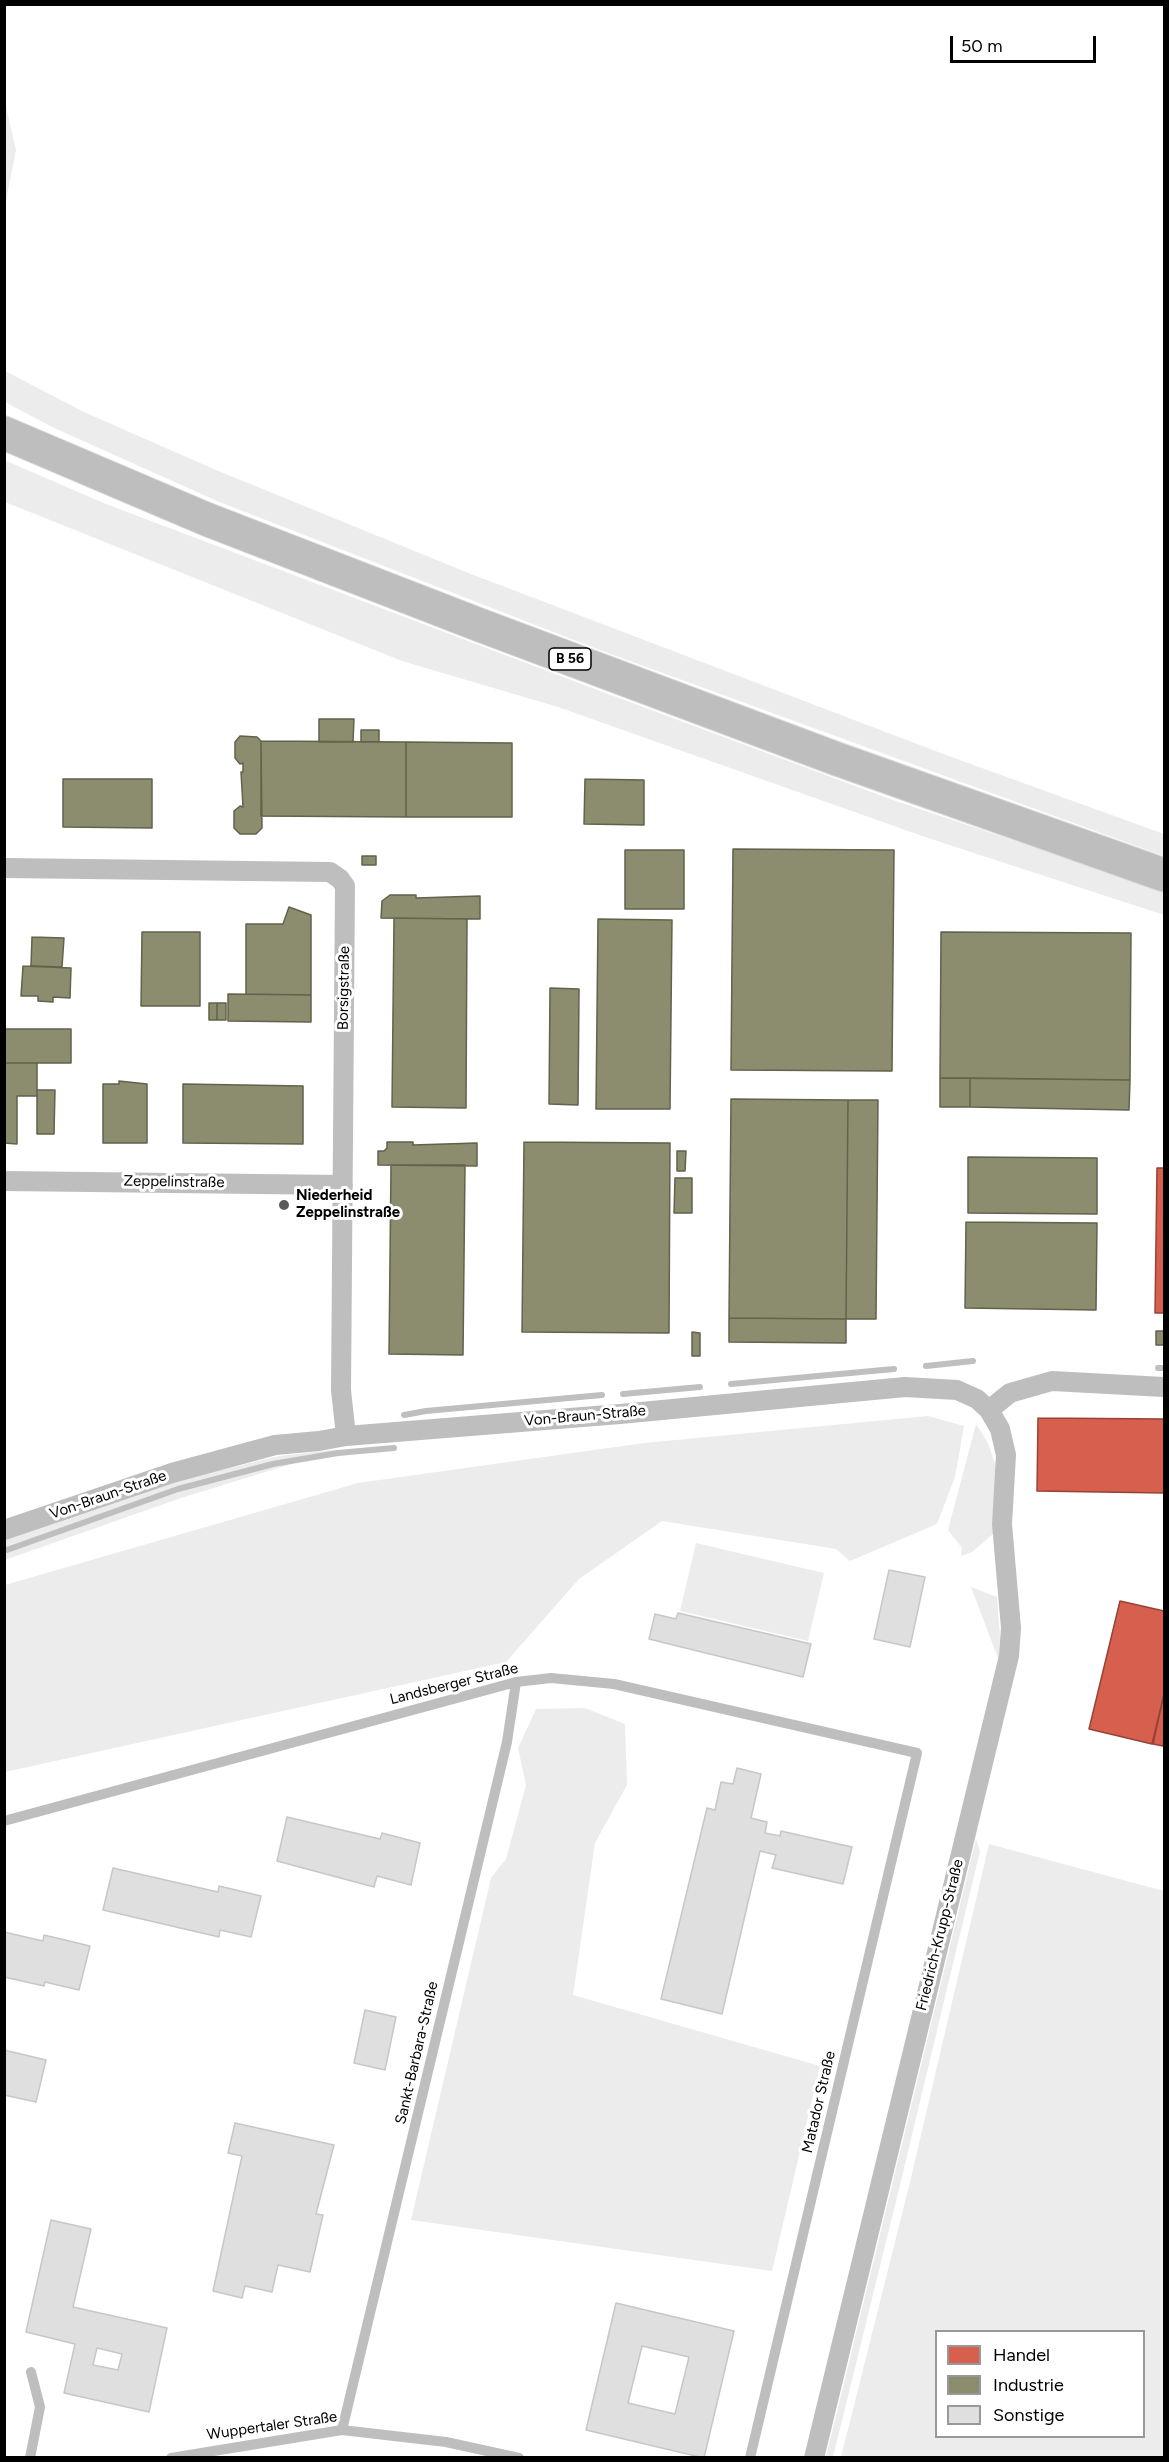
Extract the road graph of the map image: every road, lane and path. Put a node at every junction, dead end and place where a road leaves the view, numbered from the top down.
1 (4, 433) edge
2 (4, 868) edge
3 (1164, 875) edge
4 (4, 1180) edge
5 (343, 1185) junction
6 (1164, 1387) edge
7 (989, 1410) junction
8 (346, 1436) junction
9 (4, 1530) edge
10 (516, 1682) junction
11 (917, 1753) joint
12 (4, 1821) edge
13 (31, 2372) dead end
14 (342, 2430) junction
15 (30, 2457) edge
16 (171, 2457) edge
17 (519, 2457) edge
18 (750, 2457) edge
19 (814, 2457) edge

1 - 3 highway, B 56
2 - 5 street, Borsigstraße
4 - 5 street, Zeppelinstraße
5 - 8 street, Borsigstraße
6 - 7 street
7 - 8 street, Von-Braun-Straße
7 - 19 street, Friedrich-Krupp-Straße
8 - 9 street, Von-Braun-Straße
10 - 11 lane, Landsberger Straße
10 - 12 lane, Landsberger Straße
10 - 14 lane, Sankt-Barbara-Straße
11 - 18 lane, Matador Straße
13 - 15 lane
14 - 16 lane, Wuppertaler Straße
14 - 17 lane, Wuppertaler Straße

